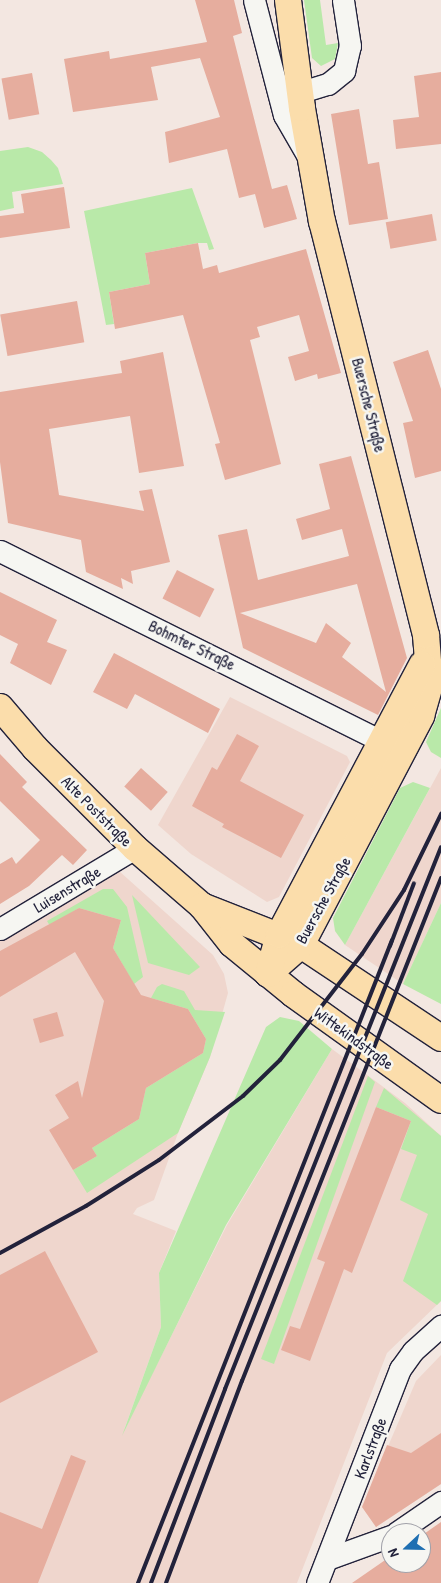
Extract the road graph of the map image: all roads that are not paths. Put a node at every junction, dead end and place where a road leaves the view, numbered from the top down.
1 (254, 0) edge
2 (288, 0) edge
3 (343, 0) edge
4 (300, 92) junction
5 (310, 161) junction
6 (0, 551) edge
7 (428, 649) junction
8 (0, 708) edge
9 (383, 742) junction
10 (135, 848) junction
11 (202, 906) junction
12 (0, 929) edge
13 (290, 940) junction
14 (268, 974) junction
15 (441, 1038) edge
16 (441, 1100) edge
17 (441, 1326) edge
18 (441, 1502) edge
19 (411, 1523) edge
20 (381, 1540) edge
21 (327, 1560) junction
22 (317, 1583) edge

1 - 5 street, Buersche Straße
2 - 4 main road, Buersche Straße
3 - 4 street
4 - 5 main road, Buersche Straße
5 - 7 main road, Buersche Straße
6 - 9 street, Bohmter Straße
7 - 9 main road, Buersche Straße
7 - 13 main road, Buersche Straße
8 - 10 main road, Alte Poststraße
9 - 13 main road, Buersche Straße
10 - 11 main road, Alte Poststraße
10 - 12 street, Luisenstraße
11 - 13 main road, Alte Poststraße
11 - 14 main road, Alte Poststraße
13 - 14 main road, Buersche Straße
13 - 15 main road
14 - 16 main road, Wittekindstraße
17 - 21 street, Karlstraße
18 - 19 street
20 - 21 street
21 - 22 street, Karlstraße

